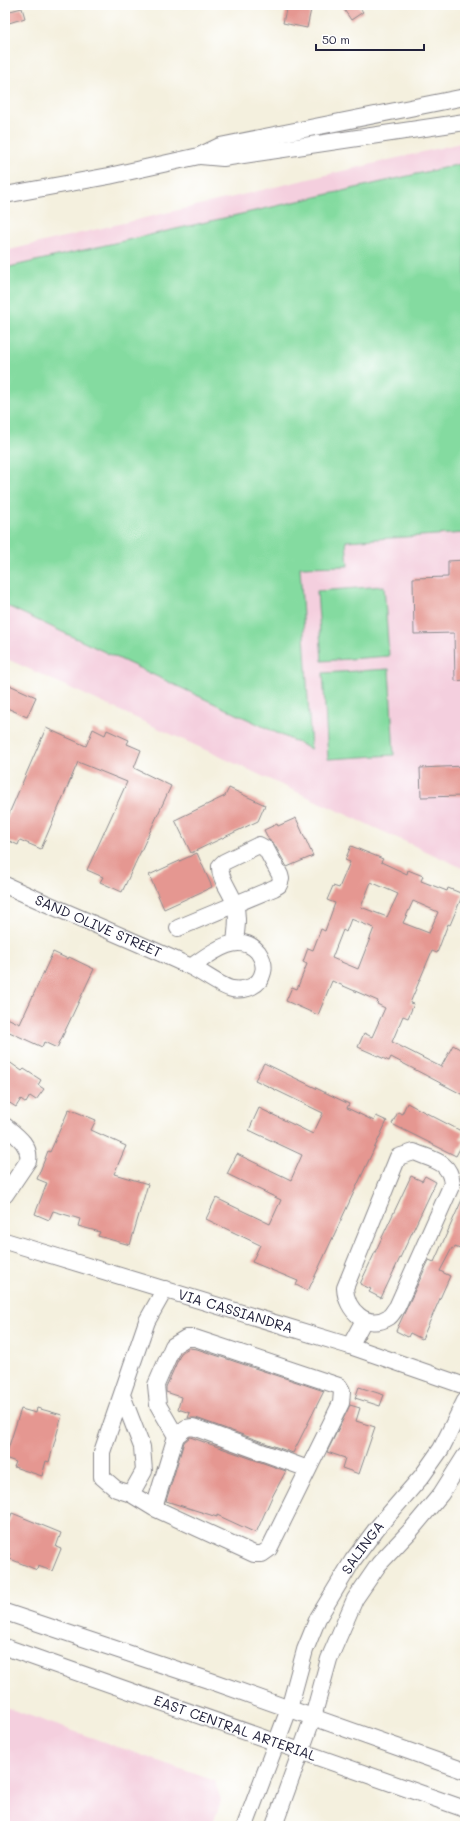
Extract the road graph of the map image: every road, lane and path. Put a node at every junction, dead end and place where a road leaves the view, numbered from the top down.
1 (465, 97) edge
2 (465, 122) edge
3 (199, 156) junction
4 (5, 195) edge
5 (5, 886) edge
6 (178, 928) dead end
7 (235, 943) junction
8 (191, 967) junction
9 (5, 1126) edge
10 (5, 1195) edge
11 (5, 1241) edge
12 (165, 1289) junction
13 (364, 1320) junction
14 (350, 1346) junction
15 (465, 1386) edge
16 (122, 1395) junction
17 (465, 1401) edge
18 (176, 1436) junction
19 (465, 1456) edge
20 (308, 1469) junction
21 (131, 1494) junction
22 (154, 1508) junction
23 (5, 1612) edge
24 (5, 1647) edge
25 (289, 1709) junction
26 (313, 1716) junction
27 (276, 1741) junction
28 (300, 1750) junction
29 (465, 1771) edge
30 (465, 1809) edge
31 (245, 1826) edge
32 (274, 1826) edge

1 - 3 street
2 - 3 street
3 - 4 street
5 - 8 street, SAND OLIVE STREET
6 - 7 street
7 - 8 street
7 - 8 street, SAND OLIVE STREET
9 - 10 street
11 - 12 street, VIA CASSIANDRA
12 - 14 street, VIA CASSIANDRA
12 - 16 street
13 - 13 street
13 - 14 street
14 - 15 street, VIA CASSIANDRA
16 - 21 street
16 - 21 street
17 - 25 street, SALINGA
18 - 20 street
18 - 20 street
18 - 22 street
19 - 26 street, SALINGA
20 - 22 street
21 - 22 street
23 - 25 street
24 - 27 street, EAST CENTRAL ARTERIAL
25 - 26 street
25 - 27 street, SALINGA
26 - 28 street, SALINGA
26 - 29 street
27 - 28 street, EAST CENTRAL ARTERIAL
27 - 31 street, SALINGA
28 - 30 street, EAST CENTRAL ARTERIAL
28 - 32 street, SALINGA

